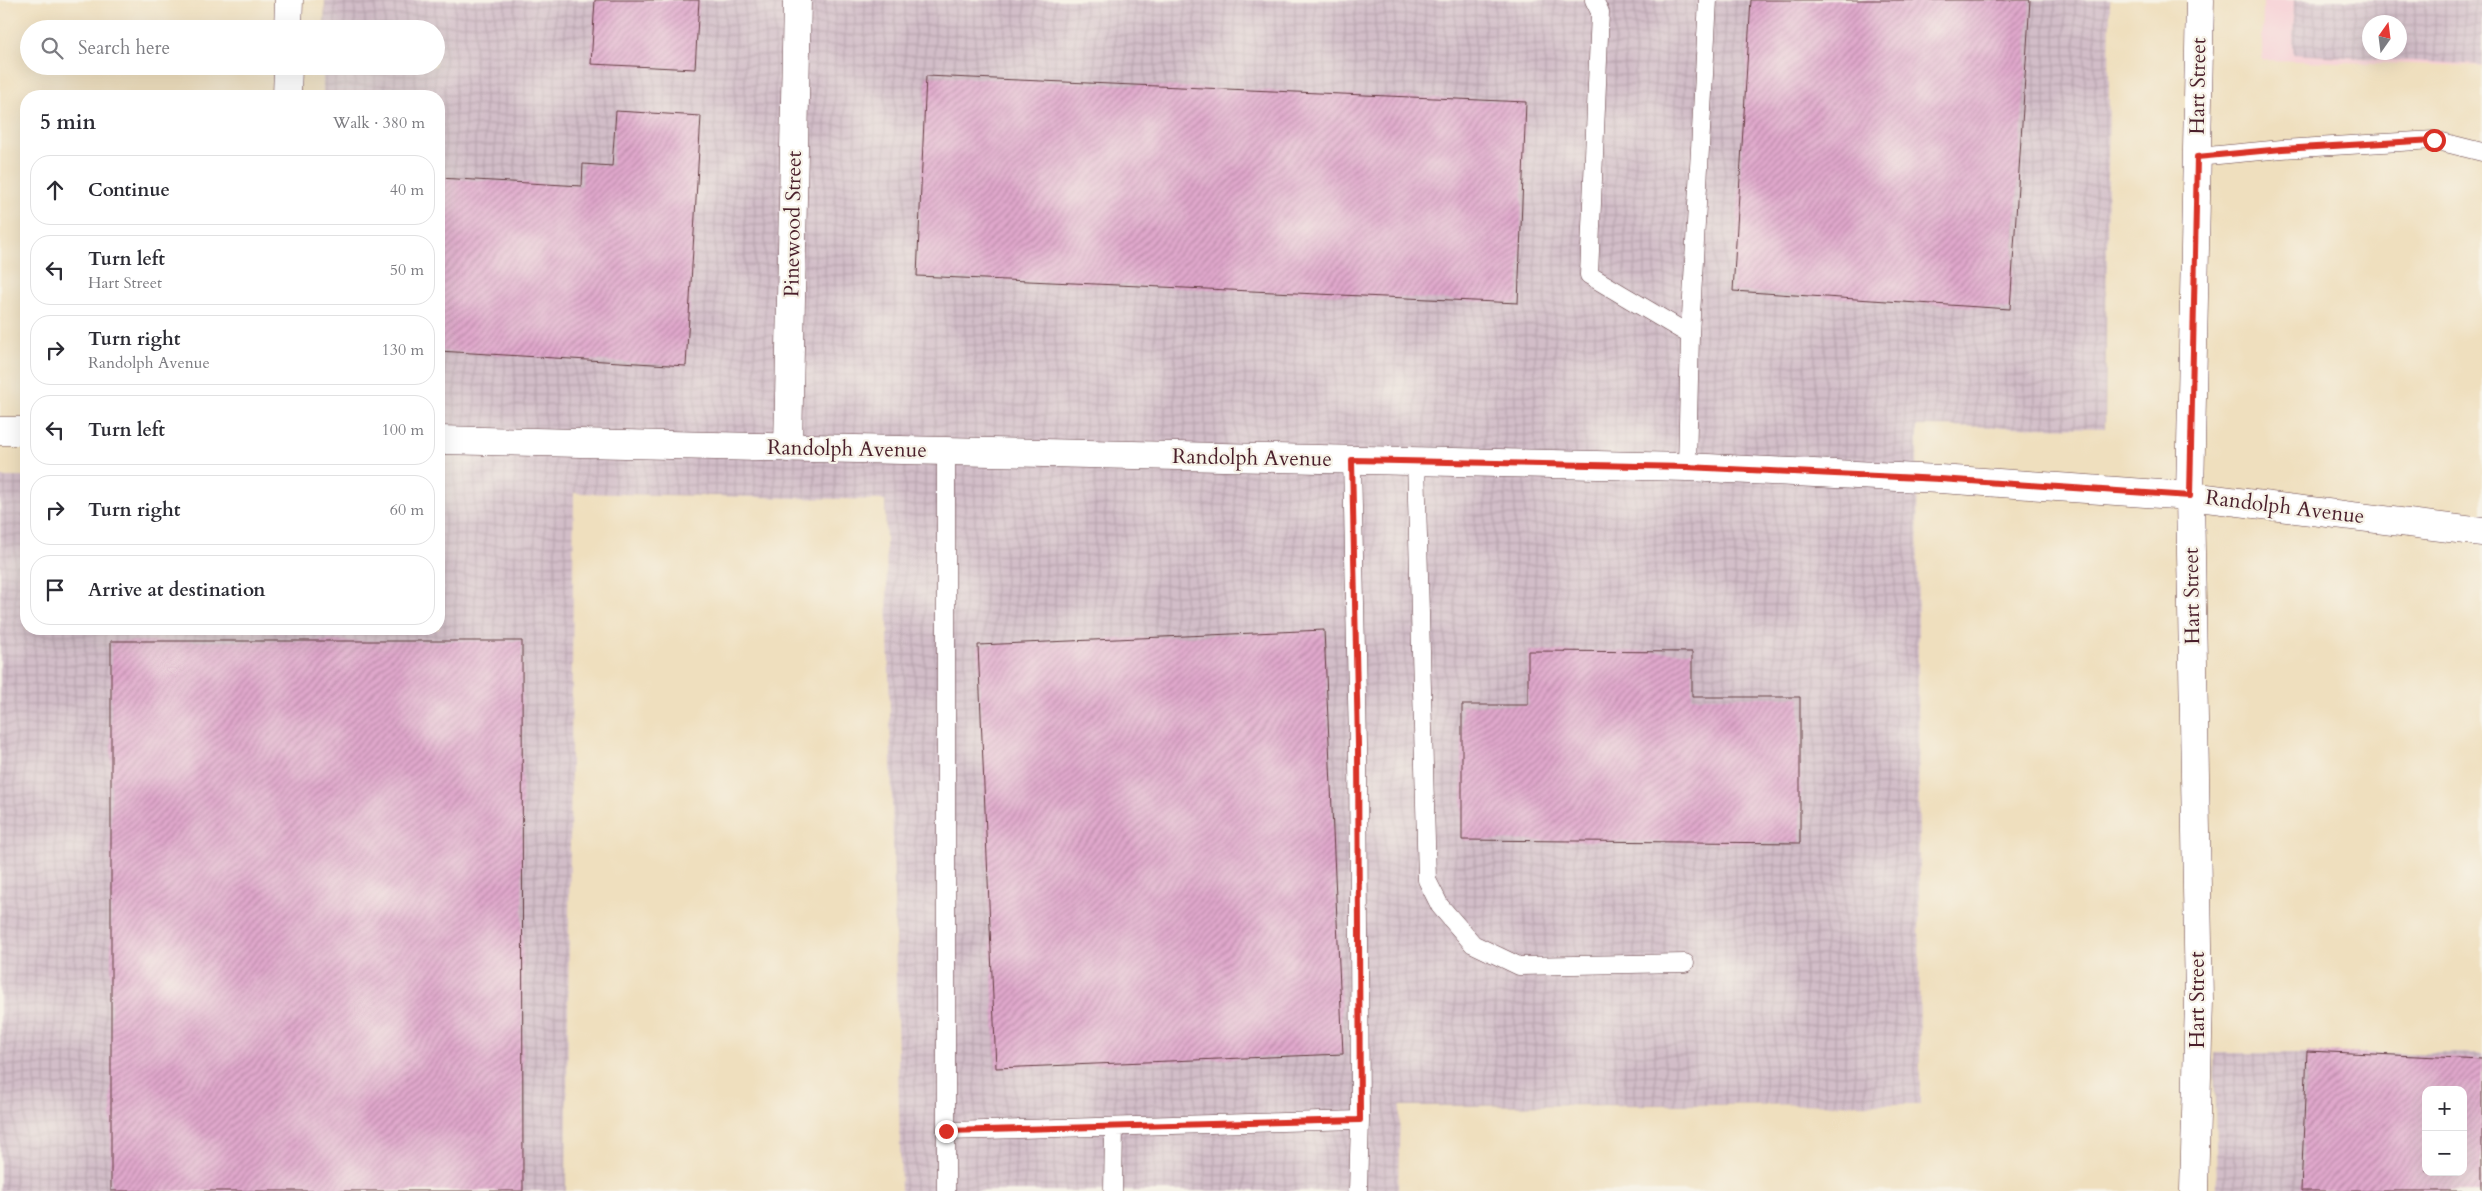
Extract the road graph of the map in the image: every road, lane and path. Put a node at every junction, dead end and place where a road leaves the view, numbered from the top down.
1 (289, 0) edge
2 (797, 0) edge
3 (1594, 0) edge
4 (1708, 0) edge
5 (2200, 0) edge
6 (288, 20) edge
7 (288, 75) edge
8 (287, 90) edge
9 (2482, 152) edge
10 (2197, 157) junction
11 (1690, 334) junction
12 (0, 430) edge
13 (20, 431) edge
14 (445, 440) edge
15 (788, 448) junction
16 (946, 451) junction
17 (1352, 460) junction
18 (1416, 461) junction
19 (1687, 467) junction
20 (2190, 496) junction
21 (2482, 532) edge
22 (1685, 963) dead end
23 (1360, 1120) junction
24 (1114, 1127) junction
25 (946, 1131) junction
26 (946, 1191) edge
27 (1113, 1191) edge
28 (1358, 1191) edge
29 (2194, 1191) edge

1 - 6 main road
2 - 15 main road, Pinewood Street
3 - 11 lane
4 - 11 lane
5 - 10 main road, Hart Street
7 - 8 main road
9 - 10 lane
10 - 20 main road, Hart Street
11 - 19 lane
12 - 13 main road
14 - 15 main road, Randolph Avenue
15 - 16 main road, Randolph Avenue
16 - 17 main road, Randolph Avenue
16 - 25 lane
17 - 18 main road, Randolph Avenue
17 - 23 lane
18 - 19 main road, Randolph Avenue
18 - 22 lane
19 - 20 main road, Randolph Avenue
20 - 21 main road, Randolph Avenue
20 - 29 main road, Hart Street
23 - 24 lane
23 - 28 lane
24 - 25 lane
24 - 27 lane
25 - 26 lane

